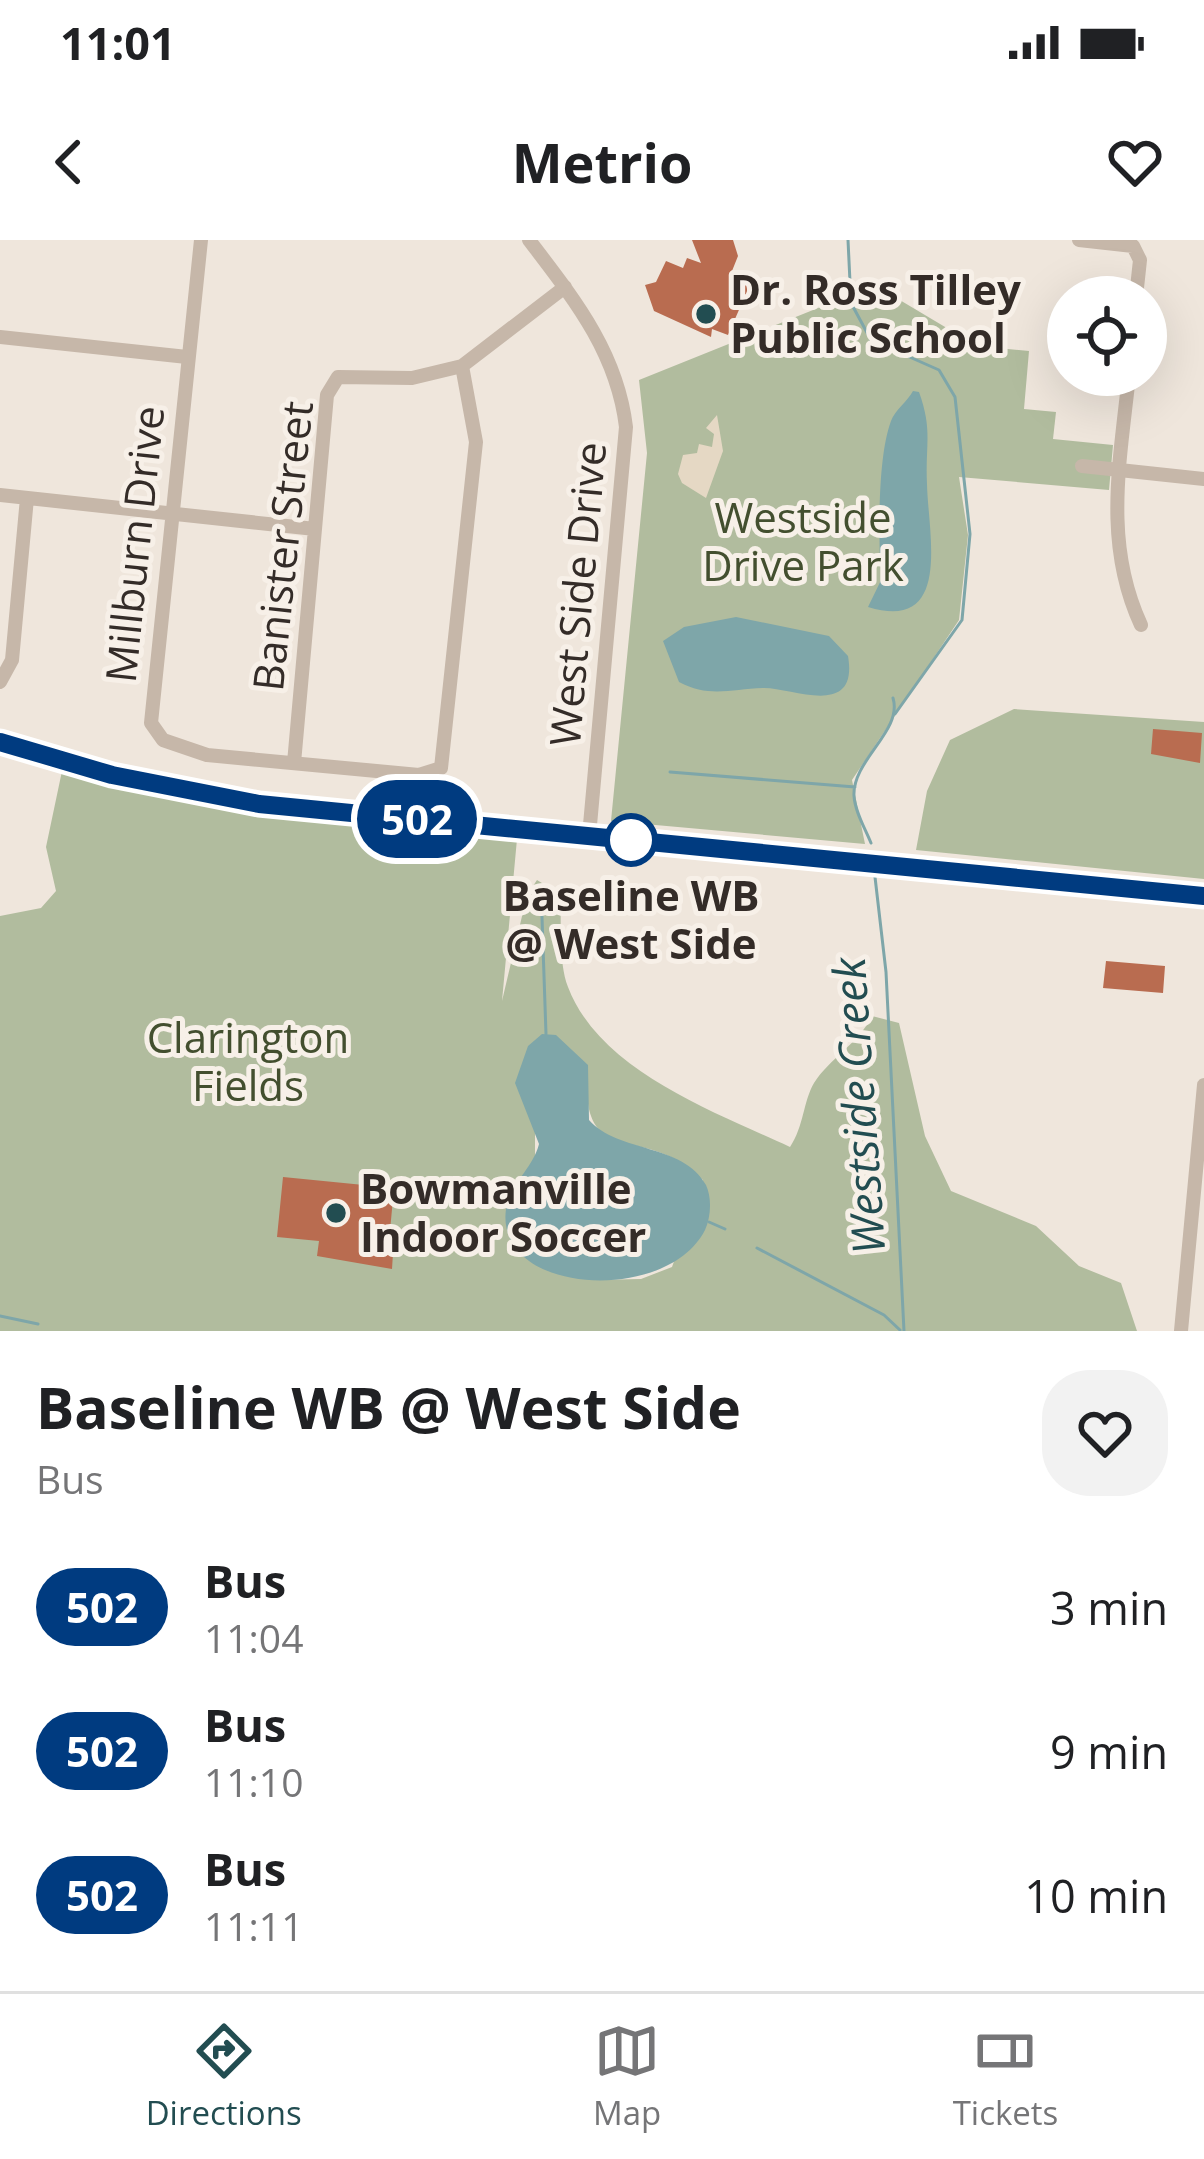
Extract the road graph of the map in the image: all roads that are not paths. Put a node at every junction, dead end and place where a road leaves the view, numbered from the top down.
1 (201, 240) edge
2 (530, 240) edge
3 (1079, 240) edge
4 (1138, 276) edge
5 (565, 287) junction
6 (0, 337) edge
7 (188, 357) junction
8 (462, 366) junction
9 (1127, 396) edge
10 (1082, 466) dead end
11 (1119, 470) junction
12 (1204, 478) edge
13 (0, 495) edge
14 (27, 498) junction
15 (170, 513) junction
16 (315, 529) junction
17 (1141, 625) dead end
18 (0, 682) edge
19 (0, 742) edge
20 (294, 763) junction
21 (590, 836) junction
22 (1204, 896) edge
23 (1204, 1085) edge
24 (1202, 1138) edge
25 (1181, 1331) edge

1 - 7 street, Millburn Drive
2 - 5 street, West Side Drive
3 - 4 street
5 - 8 street, Banister Street
5 - 21 street, West Side Drive
6 - 7 street
7 - 15 street, Millburn Drive
8 - 16 street, Banister Street
8 - 20 street, Millburn Drive
9 - 11 street
10 - 11 street
11 - 12 street
11 - 17 street
13 - 14 street
14 - 15 street
14 - 18 street
15 - 16 street
15 - 20 street, Millburn Drive
16 - 20 street, Banister Street
19 - 21 street
21 - 22 street
23 - 24 street
24 - 25 street

